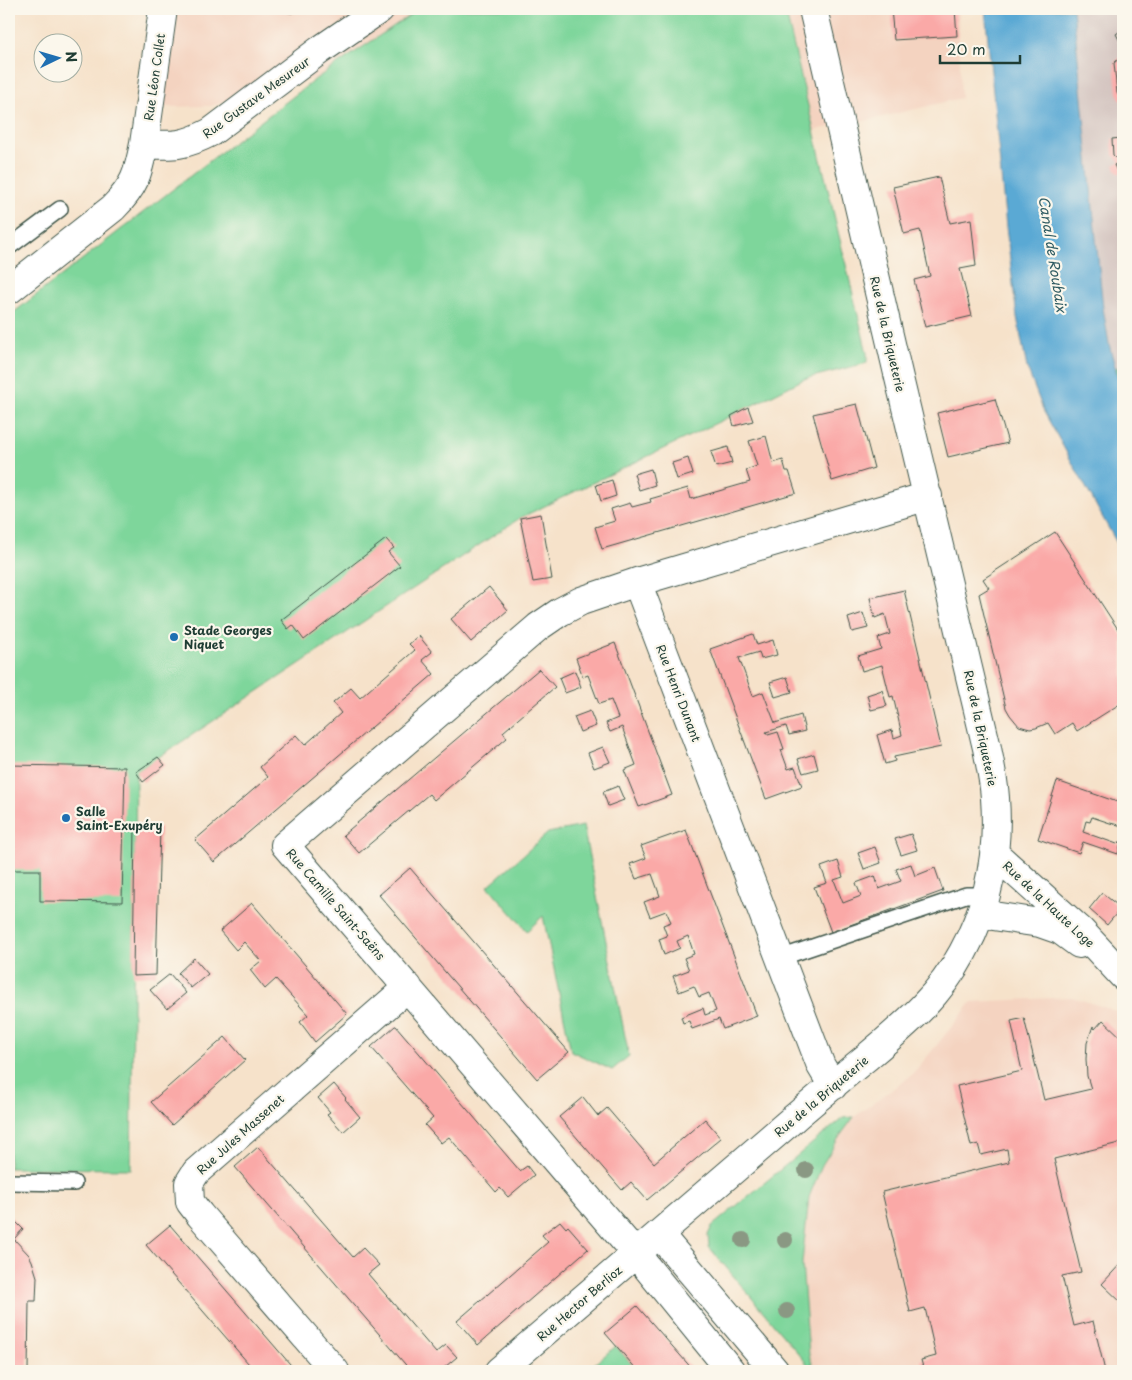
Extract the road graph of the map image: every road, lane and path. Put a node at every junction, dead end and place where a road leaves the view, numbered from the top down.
1 (163, 9) edge
2 (380, 9) edge
3 (813, 9) edge
4 (144, 144) junction
5 (60, 209) dead end
6 (9, 247) edge
7 (9, 290) edge
8 (928, 496) junction
9 (637, 582) junction
10 (995, 854) junction
11 (983, 905) junction
12 (780, 958) junction
13 (1119, 971) edge
14 (408, 987) junction
15 (833, 1086) junction
16 (9, 1182) edge
17 (74, 1183) dead end
18 (658, 1234) junction
19 (636, 1254) junction
20 (335, 1371) edge
21 (499, 1371) edge
22 (731, 1371) edge
23 (775, 1371) edge

1 - 4 street, Rue Léon Collet
2 - 4 street, Rue Gustave Mesureur
3 - 8 street, Rue de la Briqueterie
4 - 7 street
5 - 6 lane
8 - 9 street
8 - 10 street, Rue de la Briqueterie
9 - 12 street, Rue Henri Dunant
9 - 14 street, Rue Camille Saint-Saëns
10 - 11 street, Rue de la Briqueterie
10 - 13 street, Rue de la Haute Loge
11 - 12 lane
11 - 13 street
11 - 15 street, Rue de la Briqueterie
12 - 15 street, Rue Henri Dunant
14 - 19 street, Rue Camille Saint-Saëns
14 - 20 street, Rue Jules Massenet
15 - 18 street, Rue de la Briqueterie
16 - 17 lane
18 - 19 street, Rue Hector Berlioz
18 - 23 street
19 - 21 street, Rue Hector Berlioz
19 - 22 street

